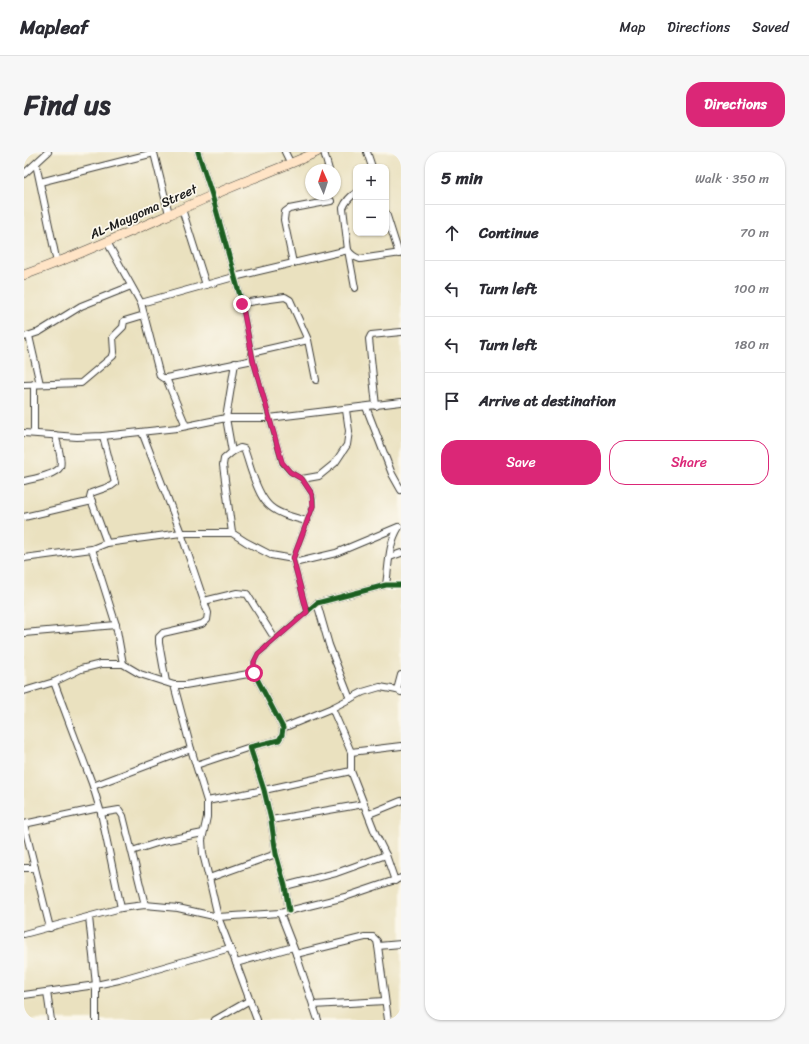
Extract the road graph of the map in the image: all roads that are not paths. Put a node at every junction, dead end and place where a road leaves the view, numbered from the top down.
1 (48, 152) edge
2 (198, 152) edge
3 (285, 152) edge
4 (317, 152) edge
5 (324, 152) edge
6 (367, 152) edge
7 (154, 153) edge
8 (36, 164) junction
9 (291, 164) junction
10 (327, 164) edge
11 (371, 164) edge
12 (24, 174) edge
13 (40, 182) junction
14 (212, 195) junction
15 (353, 195) edge
16 (330, 201) dead end
17 (182, 209) junction
18 (169, 214) junction
19 (389, 222) edge
20 (107, 242) junction
21 (348, 250) junction
22 (400, 254) edge
23 (57, 263) junction
24 (293, 263) junction
25 (24, 275) edge
26 (234, 277) junction
27 (206, 285) junction
28 (131, 286) junction
29 (355, 288) dead end
30 (141, 303) junction
31 (242, 304) junction
32 (144, 315) junction
33 (401, 332) edge
34 (26, 336) edge
35 (308, 340) junction
36 (252, 356) junction
37 (235, 363) junction
38 (166, 378) junction
39 (316, 380) dead end
40 (37, 384) junction
41 (24, 386) edge
42 (401, 402) edge
43 (376, 406) junction
44 (366, 407) junction
45 (346, 410) junction
46 (226, 418) junction
47 (269, 418) junction
48 (186, 426) junction
49 (142, 432) junction
50 (24, 433) edge
51 (34, 433) junction
52 (55, 435) junction
53 (103, 436) junction
54 (232, 452) junction
55 (302, 479) junction
56 (24, 481) edge
57 (401, 490) edge
58 (92, 501) junction
59 (24, 517) edge
60 (307, 521) junction
61 (400, 526) edge
62 (180, 533) junction
63 (232, 533) junction
64 (107, 543) junction
65 (92, 549) junction
66 (401, 553) edge
67 (390, 557) junction
68 (24, 558) edge
69 (294, 561) junction
70 (386, 585) junction
71 (401, 585) edge
72 (204, 601) junction
73 (317, 603) junction
74 (307, 612) junction
75 (116, 625) junction
76 (24, 633) edge
77 (275, 639) junction
78 (123, 664) junction
79 (254, 673) junction
80 (401, 675) edge
81 (54, 682) junction
82 (166, 682) junction
83 (174, 685) junction
84 (24, 691) edge
85 (399, 691) edge
86 (350, 699) junction
87 (332, 708) junction
88 (283, 728) junction
89 (401, 746) edge
90 (250, 748) junction
91 (191, 749) junction
92 (351, 752) junction
93 (196, 765) junction
94 (351, 771) junction
95 (94, 786) junction
96 (264, 790) junction
97 (207, 801) junction
98 (401, 801) edge
99 (364, 804) junction
100 (100, 811) junction
101 (368, 814) junction
102 (271, 820) junction
103 (24, 824) edge
104 (204, 833) junction
105 (132, 852) junction
106 (276, 854) junction
107 (386, 855) junction
108 (24, 868) edge
109 (35, 868) junction
110 (209, 878) junction
111 (398, 879) edge
112 (285, 886) junction
113 (145, 905) junction
114 (121, 908) junction
115 (289, 911) junction
116 (280, 913) junction
117 (89, 917) junction
118 (218, 917) junction
119 (50, 928) junction
120 (24, 934) edge
121 (401, 944) edge
122 (378, 946) junction
123 (293, 947) junction
124 (230, 948) junction
125 (296, 954) junction
126 (236, 963) junction
127 (96, 985) junction
128 (47, 992) junction
129 (24, 996) edge
130 (250, 1000) junction
131 (385, 1002) junction
132 (313, 1005) junction
133 (51, 1020) edge
134 (96, 1020) edge
135 (215, 1020) edge
136 (257, 1020) edge
137 (318, 1020) edge
138 (388, 1020) edge

1 - 8 street
2 - 14 street
3 - 9 street
4 - 9 street, AL-Maygoma Street
5 - 10 street
6 - 11 street
7 - 13 street
7 - 18 street
8 - 12 street
8 - 13 street
9 - 14 street, AL-Maygoma Street
13 - 23 street
14 - 17 street, AL-Maygoma Street
14 - 26 street
15 - 21 street
16 - 24 street
17 - 18 street, AL-Maygoma Street
17 - 27 street
18 - 20 street, AL-Maygoma Street
19 - 22 street
20 - 23 street, AL-Maygoma Street
20 - 28 street
21 - 22 street
21 - 24 street
21 - 29 street
23 - 25 street, AL-Maygoma Street
24 - 26 street
26 - 27 street
26 - 31 street
27 - 30 street
28 - 30 street
28 - 34 street
30 - 32 street
31 - 35 street
31 - 36 street
32 - 38 street
32 - 40 street
33 - 43 street
34 - 40 street
35 - 36 street
35 - 39 street
36 - 37 street
36 - 47 street
37 - 38 street
37 - 46 street
38 - 48 street
40 - 41 street
40 - 51 street
42 - 43 street
43 - 44 street
44 - 45 street
44 - 57 street
45 - 47 street
45 - 55 street
46 - 47 street
46 - 48 street
46 - 54 street
47 - 55 street
48 - 49 street
49 - 53 street
49 - 62 street
50 - 51 street
51 - 52 street
52 - 53 street
52 - 56 street
53 - 58 street
54 - 60 street
54 - 63 street
55 - 60 street
58 - 59 street
58 - 64 street
60 - 69 street
61 - 67 street
61 - 69 street
62 - 63 street
62 - 64 street
62 - 72 street
63 - 69 street
64 - 65 street
65 - 68 street
65 - 75 street
66 - 67 street
67 - 70 street
69 - 74 street
70 - 71 street
70 - 73 street
72 - 77 street
72 - 82 street
73 - 74 street
73 - 86 street
74 - 77 street
75 - 76 street
75 - 78 street
77 - 79 street
78 - 81 street
78 - 82 street
79 - 83 street
79 - 88 street
80 - 85 street
81 - 84 street
81 - 95 street
82 - 83 street
83 - 91 street
85 - 86 street
86 - 87 street
87 - 88 street
87 - 92 street
88 - 90 street
89 - 92 street
90 - 93 street
90 - 96 street
91 - 93 street
91 - 95 street
92 - 94 street
93 - 97 street
94 - 96 street
94 - 99 street
95 - 100 street
96 - 97 street
96 - 102 street
97 - 104 street
98 - 101 street
99 - 101 street
99 - 102 street
100 - 103 street
100 - 105 street
100 - 114 street
101 - 107 street
102 - 106 street
103 - 109 street
104 - 105 street
104 - 110 street
105 - 113 street
106 - 110 street
106 - 112 street
107 - 111 street
107 - 112 street
108 - 109 street
109 - 119 street
110 - 118 street
111 - 115 street
112 - 115 street
113 - 114 street
113 - 118 street
114 - 117 street
115 - 116 street
116 - 118 street
116 - 123 street
117 - 119 street
117 - 127 street
118 - 124 street
119 - 120 street
121 - 122 street
122 - 125 street
122 - 131 street
123 - 125 street
123 - 126 street
124 - 126 street
124 - 127 street
125 - 132 street
126 - 130 street
127 - 128 street
127 - 134 street
128 - 129 street
128 - 133 street
130 - 135 street
130 - 136 street
131 - 132 street
131 - 138 street
132 - 137 street

